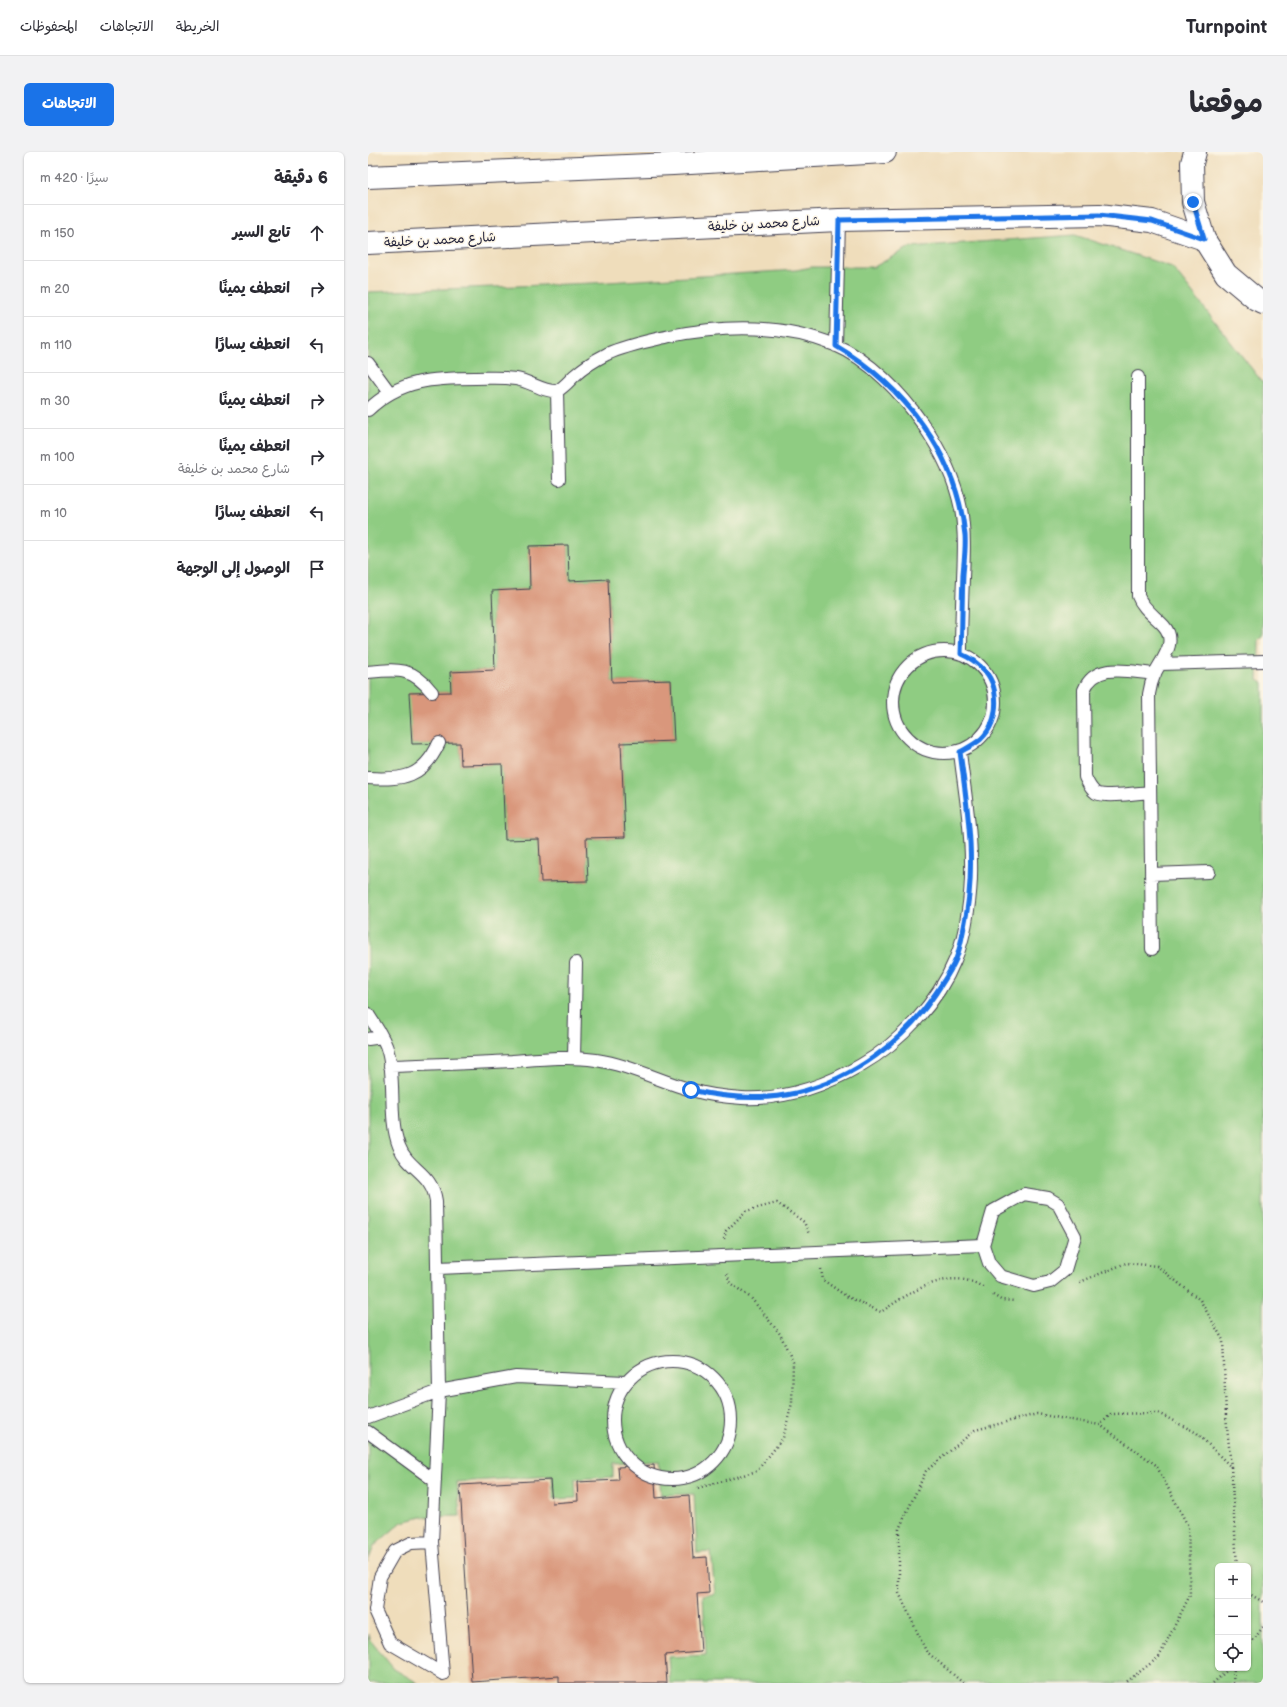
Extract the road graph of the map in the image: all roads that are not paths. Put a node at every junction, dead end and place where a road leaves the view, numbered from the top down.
1 (885, 152) edge
2 (1195, 152) edge
3 (673, 158) edge
4 (368, 177) edge
5 (839, 220) junction
6 (1204, 239) junction
7 (368, 243) edge
8 (1263, 302) edge
9 (836, 346) junction
10 (368, 363) edge
11 (1138, 377) dead end
12 (557, 391) junction
13 (390, 393) junction
14 (368, 410) edge
15 (559, 479) dead end
16 (961, 654) junction
17 (1263, 661) edge
18 (1157, 669) junction
19 (368, 672) edge
20 (432, 692) dead end
21 (439, 743) dead end
22 (960, 752) junction
23 (368, 778) edge
24 (1150, 792) junction
25 (1209, 872) dead end
26 (1151, 874) junction
27 (1152, 949) dead end
28 (576, 963) dead end
29 (368, 1014) edge
30 (382, 1037) junction
31 (368, 1039) edge
32 (574, 1058) junction
33 (390, 1066) junction
34 (983, 1245) junction
35 (438, 1268) junction
36 (625, 1382) junction
37 (439, 1391) junction
38 (368, 1417) edge
39 (368, 1432) edge
40 (435, 1481) junction
41 (432, 1542) junction
42 (443, 1679) edge

1 - 3 main road
2 - 6 main road
3 - 4 main road
5 - 6 main road, شارع محمد بن خليفة
5 - 7 main road, شارع محمد بن خليفة
5 - 9 lane
6 - 8 main road
9 - 12 lane
9 - 16 lane
10 - 13 lane
11 - 18 lane
12 - 13 lane
12 - 15 lane
13 - 14 lane
16 - 22 lane
16 - 22 lane
17 - 18 lane
18 - 24 lane
18 - 24 lane
19 - 20 lane
21 - 23 lane
22 - 32 lane
24 - 26 lane
25 - 26 lane
26 - 27 lane
28 - 32 lane
29 - 30 lane
30 - 31 lane
30 - 33 lane
32 - 33 lane
33 - 35 lane
34 - 34 lane
34 - 35 lane
35 - 37 lane
36 - 36 lane
36 - 37 lane
37 - 38 lane
37 - 40 lane
39 - 40 lane
40 - 41 lane
41 - 42 lane
41 - 42 lane

